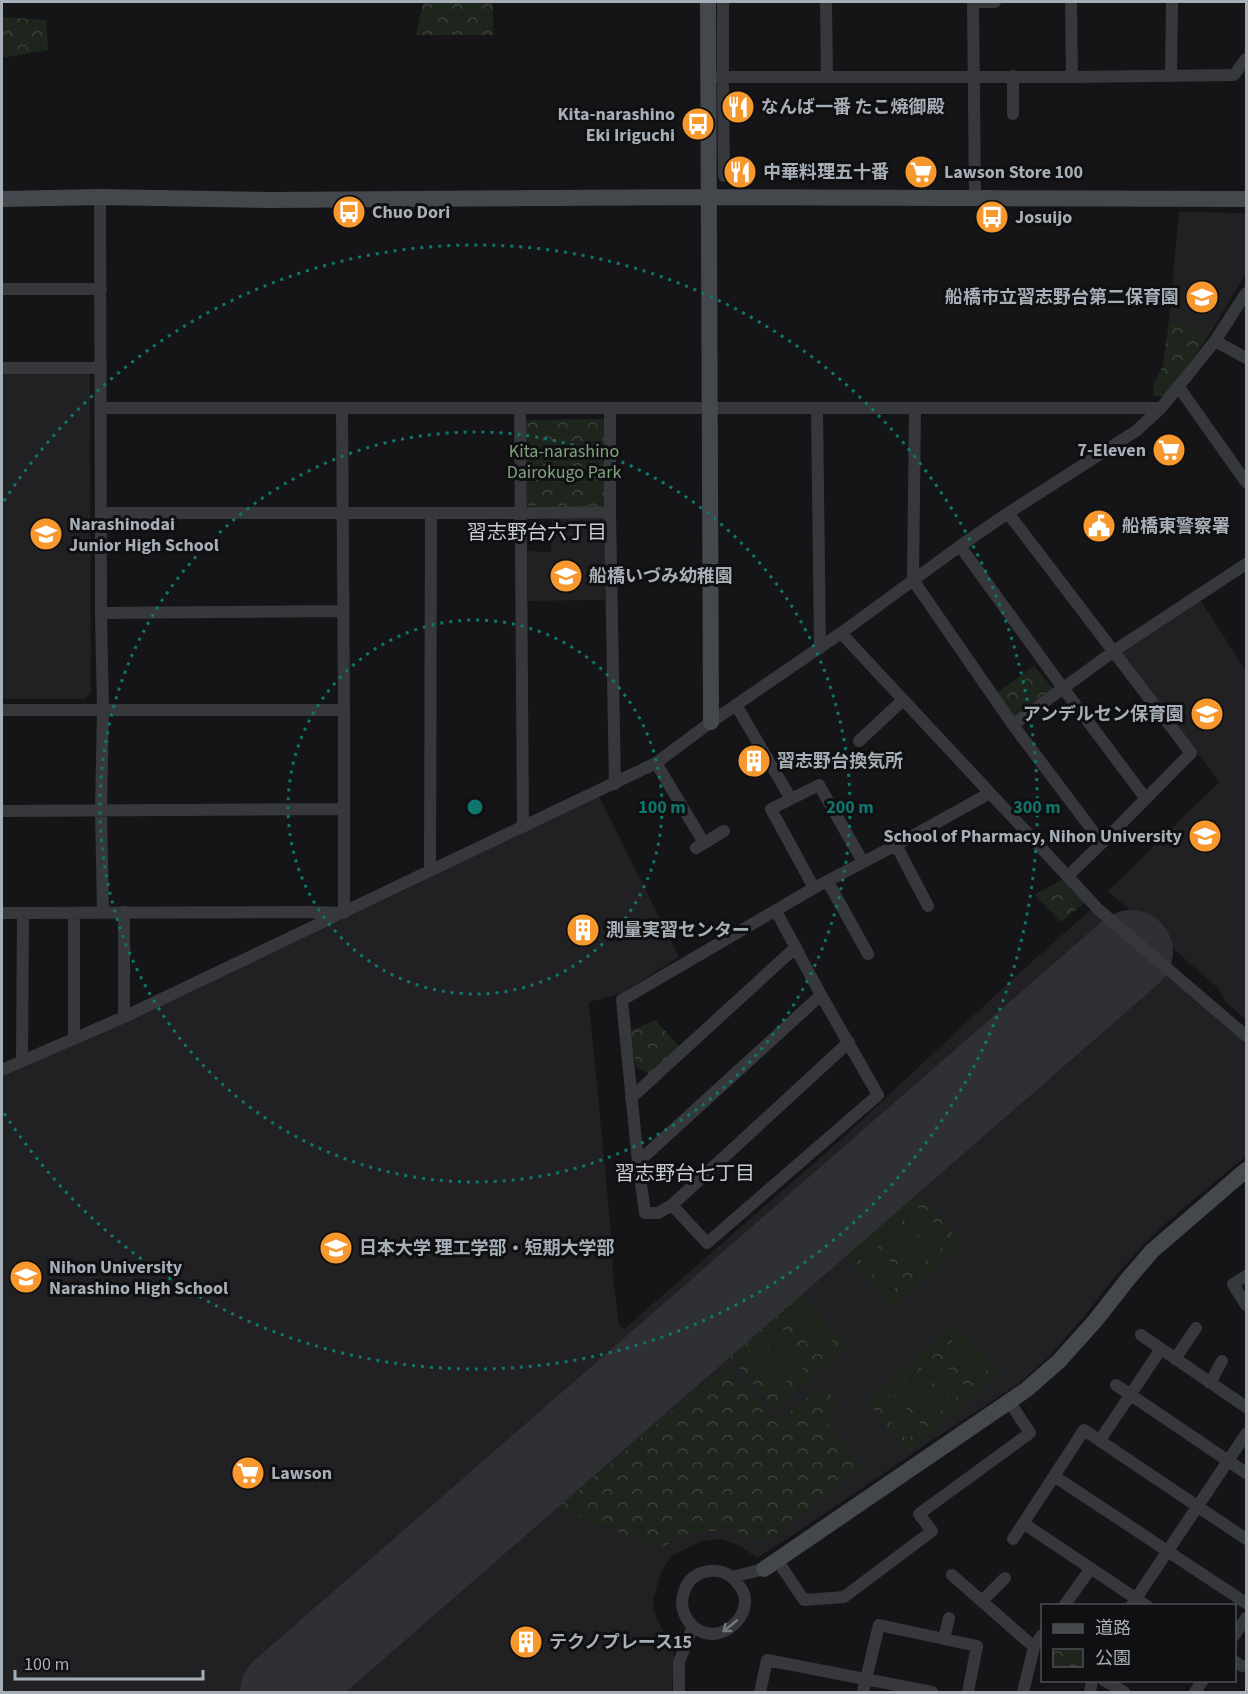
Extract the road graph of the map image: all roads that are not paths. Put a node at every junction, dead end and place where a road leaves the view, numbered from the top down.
1 (708, 2) edge
2 (723, 2) edge
3 (826, 2) edge
4 (973, 2) edge
5 (995, 2) edge
6 (1071, 2) edge
7 (1172, 2) edge
8 (1246, 59) edge
9 (1013, 76) junction
10 (1172, 76) junction
11 (827, 77) junction
12 (975, 77) junction
13 (1072, 77) junction
14 (719, 78) junction
15 (1013, 114) dead end
16 (724, 176) dead end
17 (709, 197) junction
18 (100, 198) junction
19 (975, 198) junction
20 (2, 199) edge
21 (1246, 199) edge
22 (2, 289) edge
23 (101, 289) junction
24 (1246, 292) edge
25 (1215, 341) junction
26 (1246, 358) edge
27 (2, 368) edge
28 (101, 368) junction
29 (1178, 386) junction
30 (102, 408) junction
31 (520, 408) junction
32 (610, 408) junction
33 (710, 408) junction
34 (817, 408) junction
35 (915, 408) junction
36 (1161, 408) junction
37 (342, 409) junction
38 (1246, 482) edge
39 (610, 512) junction
40 (101, 513) junction
41 (342, 513) junction
42 (520, 513) junction
43 (1008, 513) junction
44 (431, 514) junction
45 (960, 546) junction
46 (1246, 564) edge
47 (913, 580) junction
48 (342, 611) junction
49 (101, 613) junction
50 (841, 633) junction
51 (820, 648) junction
52 (1114, 651) junction
53 (1063, 688) junction
54 (903, 700) junction
55 (736, 705) junction
56 (2, 710) edge
57 (103, 710) junction
58 (344, 710) junction
59 (711, 722) junction
60 (1013, 725) junction
61 (859, 741) dead end
62 (656, 763) junction
63 (615, 784) junction
64 (990, 793) junction
65 (1146, 798) junction
66 (791, 799) junction
67 (343, 809) junction
68 (101, 810) junction
69 (2, 811) edge
70 (523, 827) junction
71 (724, 831) dead end
72 (1102, 843) junction
73 (896, 846) junction
74 (863, 862) junction
75 (430, 871) junction
76 (1071, 873) dead end
77 (828, 882) junction
78 (814, 888) junction
79 (928, 906) dead end
80 (776, 911) junction
81 (103, 912) junction
82 (124, 912) junction
83 (2, 913) edge
84 (23, 913) junction
85 (74, 913) junction
86 (344, 913) junction
87 (796, 947) junction
88 (868, 954) dead end
89 (821, 995) junction
90 (124, 1017) junction
91 (1246, 1036) edge
92 (74, 1038) junction
93 (849, 1042) junction
94 (22, 1060) junction
95 (2, 1070) edge
96 (631, 1098) junction
97 (638, 1162) junction
98 (1246, 1170) edge
99 (672, 1205) junction
100 (1246, 1276) edge
101 (1246, 1305) edge
102 (1196, 1328) dead end
103 (1141, 1335) dead end
104 (1161, 1349) junction
105 (1175, 1359) junction
106 (1222, 1361) dead end
107 (1210, 1383) junction
108 (1116, 1385) dead end
109 (1130, 1395) junction
110 (1009, 1401) junction
111 (1246, 1407) edge
112 (1246, 1434) edge
113 (1100, 1440) junction
114 (1229, 1460) junction
115 (1246, 1473) edge
116 (1054, 1476) junction
117 (1198, 1507) junction
118 (1023, 1522) junction
119 (1013, 1539) dead end
120 (1246, 1539) edge
121 (1168, 1551) junction
122 (771, 1565) junction
123 (1091, 1568) junction
124 (952, 1575) dead end
125 (732, 1577) junction
126 (1005, 1578) dead end
127 (743, 1590) junction
128 (982, 1601) junction
129 (1133, 1602) edge
130 (1246, 1603) edge
131 (1065, 1604) edge
132 (949, 1618) dead end
133 (1246, 1618) edge
134 (693, 1626) junction
135 (1236, 1633) edge
136 (1041, 1636) edge
137 (944, 1639) junction
138 (1034, 1647) junction
139 (866, 1680) junction
140 (1107, 1682) edge
141 (679, 1692) edge
142 (760, 1692) edge
143 (863, 1692) edge
144 (932, 1692) edge
145 (968, 1692) edge
146 (1023, 1692) edge
147 (1124, 1692) edge

1 - 14 street
2 - 14 street
3 - 11 street
4 - 5 street
4 - 12 street
6 - 13 street
7 - 10 street
8 - 10 street
9 - 12 street
9 - 13 street
9 - 15 street
10 - 13 street
11 - 12 street
11 - 14 street
12 - 19 street
14 - 16 street
14 - 17 street
17 - 18 street
17 - 19 street
17 - 33 street
18 - 20 street
18 - 23 street
19 - 21 street
22 - 23 street
23 - 28 street
24 - 25 street
25 - 26 street
25 - 29 street
27 - 28 street
28 - 30 street
29 - 36 street
29 - 38 street
30 - 37 street
30 - 40 street
31 - 32 street
31 - 37 street
31 - 42 street
32 - 33 street
32 - 39 street
33 - 34 street
33 - 59 street
34 - 35 street
34 - 51 street
35 - 36 street
35 - 47 street
36 - 43 street
37 - 41 street
39 - 42 street
39 - 63 street
40 - 41 street
40 - 49 street
41 - 44 street
41 - 48 street
42 - 44 street
42 - 70 street
43 - 45 street
43 - 52 street
44 - 75 street
45 - 47 street
45 - 53 street
46 - 52 street
47 - 50 street
47 - 60 street
48 - 49 street
48 - 58 street
49 - 57 street
50 - 51 street
50 - 54 street
51 - 55 street
52 - 53 street
52 - 65 street
53 - 60 street
53 - 65 street
54 - 61 street
54 - 64 street
55 - 59 street
55 - 66 street
56 - 57 street
57 - 58 street
57 - 68 street
58 - 67 street
59 - 62 street
60 - 72 street
62 - 63 street
62 - 71 street
63 - 70 street
64 - 73 street
64 - 91 street
65 - 72 street
66 - 74 street
66 - 78 street
67 - 68 street
67 - 86 street
68 - 69 street
68 - 81 street
70 - 75 street
72 - 76 street
73 - 74 street
73 - 79 street
74 - 77 street
75 - 86 street
77 - 78 street
77 - 88 street
78 - 80 street
80 - 87 street
80 - 96 street
81 - 82 street
81 - 85 street
82 - 86 street
82 - 90 street
83 - 84 street
84 - 85 street
84 - 94 street
85 - 92 street
86 - 90 street
87 - 89 street
87 - 96 street
89 - 93 street
89 - 97 street
90 - 92 street
92 - 94 street
93 - 99 street
93 - 99 street
94 - 95 street
96 - 97 street
97 - 99 street
98 - 110 street
100 - 101 street
102 - 105 street
103 - 104 street
104 - 105 street
104 - 109 street
105 - 107 street
106 - 107 street
107 - 111 street
108 - 109 street
109 - 113 street
109 - 114 street
110 - 122 street
110 - 122 street
112 - 114 street
113 - 116 street
113 - 117 street
114 - 115 street
114 - 117 street
116 - 118 street
116 - 121 street
117 - 120 street
117 - 121 street
118 - 119 street
118 - 123 street
121 - 129 street
121 - 130 street
122 - 125 street
122 - 127 street
123 - 129 street
123 - 131 street
124 - 128 street
125 - 127 street
125 - 134 street
126 - 128 street
127 -> 134 street
128 - 138 street
132 - 137 street
133 - 135 street
134 - 141 street
136 - 138 street
137 - 139 street
137 - 145 street
138 - 146 street
139 - 142 street
139 - 143 street
139 - 144 street
140 - 147 street

